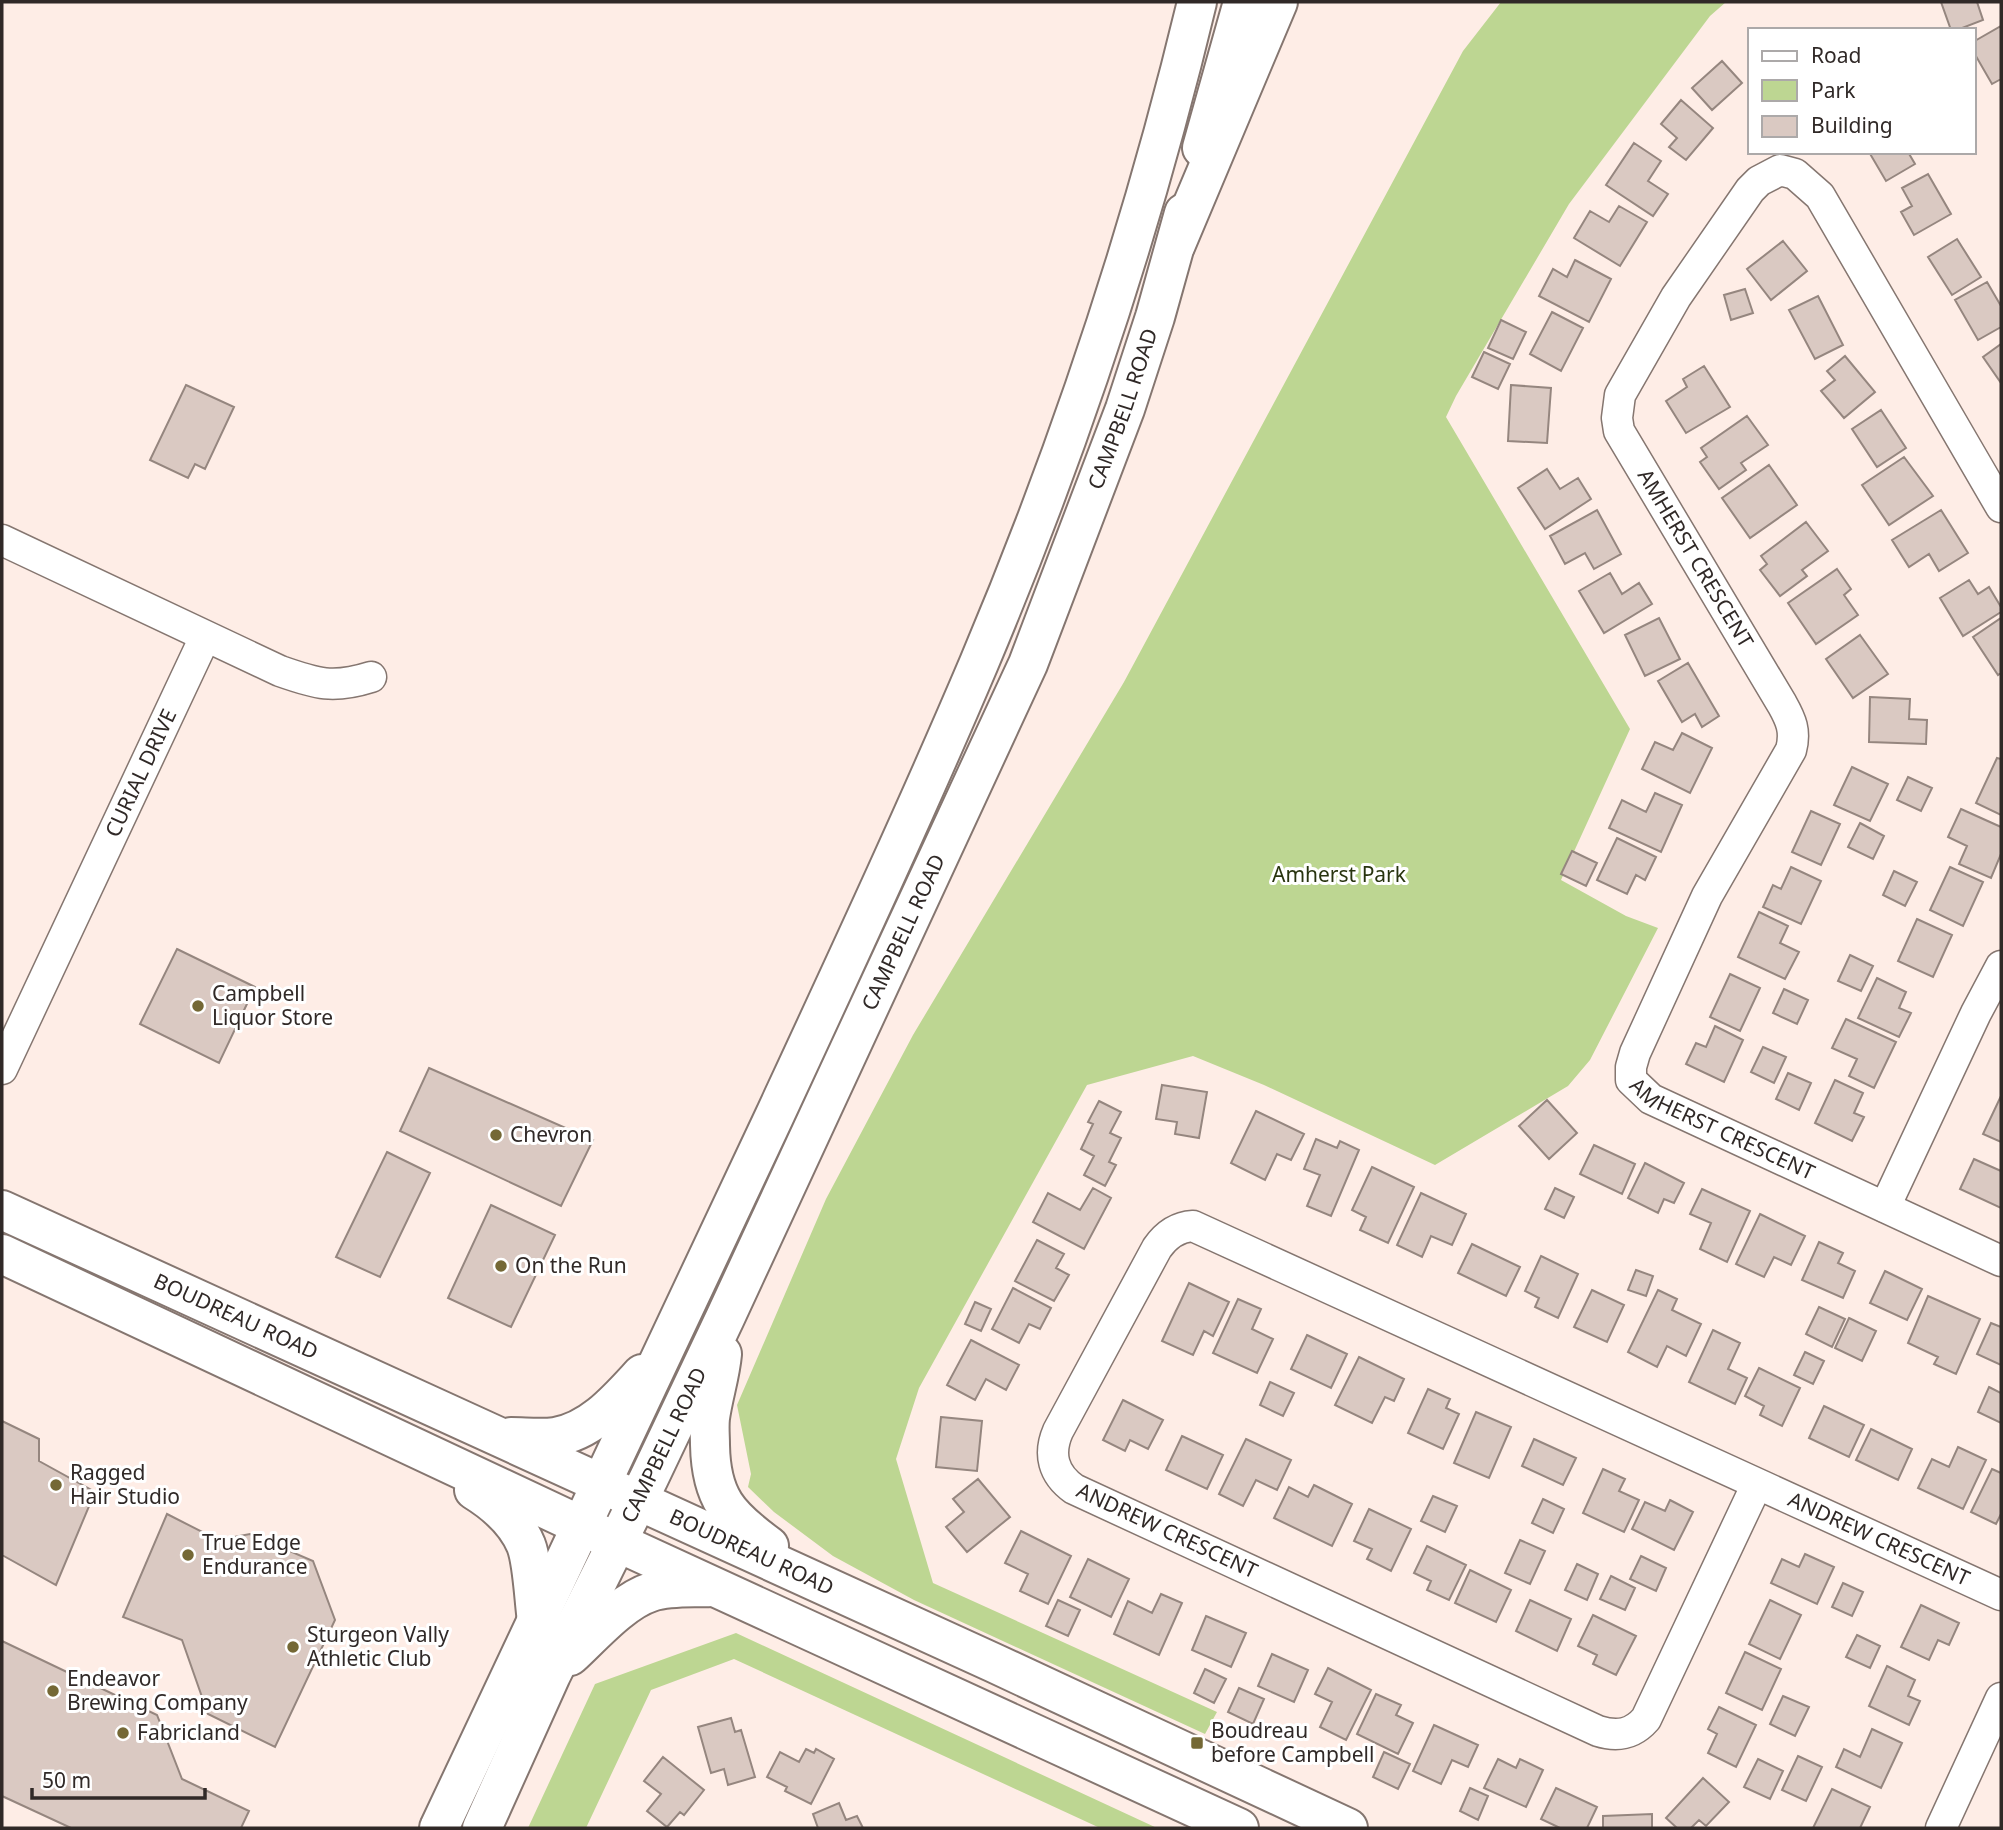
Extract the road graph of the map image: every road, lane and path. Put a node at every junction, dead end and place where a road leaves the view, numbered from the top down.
1 (1197, 2) edge
2 (1243, 2) edge
3 (1278, 2) edge
4 (1176, 244) junction
5 (2001, 507) edge
6 (2, 540) edge
7 (205, 637) junction
8 (371, 677) dead end
9 (867, 917) junction
10 (904, 934) junction
11 (2001, 966) edge
12 (2, 1069) edge
13 (1885, 1207) junction
14 (2, 1210) edge
15 (2, 1254) edge
16 (2001, 1261) edge
17 (725, 1318) junction
18 (667, 1347) junction
19 (384, 1433) junction
20 (495, 1436) junction
21 (601, 1482) junction
22 (1757, 1484) junction
23 (639, 1500) junction
24 (582, 1526) junction
25 (618, 1542) junction
26 (819, 1582) junction
27 (716, 1587) junction
28 (2001, 1595) edge
29 (537, 1621) junction
30 (551, 1675) junction
31 (2001, 1698) edge
32 (439, 1828) edge
33 (482, 1828) edge
34 (1239, 1828) edge
35 (1348, 1828) edge
36 (1941, 1828) edge

1 - 9 main road, CAMPBELL ROAD
2 - 4 main road, CAMPBELL ROAD
3 - 4 main road
4 - 10 main road, CAMPBELL ROAD
5 - 13 street, AMHERST CRESCENT
6 - 7 street
7 - 8 street
7 - 12 street, CURIAL DRIVE
9 - 10 street
9 - 18 main road, CAMPBELL ROAD
10 - 17 main road, CAMPBELL ROAD
11 - 13 street
13 - 16 street, AMHERST CRESCENT
14 - 20 main road, BOUDREAU ROAD
15 - 19 main road, BOUDREAU ROAD
17 - 23 main road, CAMPBELL ROAD
17 - 26 main road
18 - 20 main road
18 - 21 main road, CAMPBELL ROAD
19 - 24 main road, BOUDREAU ROAD
19 - 29 main road
20 - 21 main road, BOUDREAU ROAD
21 - 23 main road, BOUDREAU ROAD
21 - 24 main road, CAMPBELL ROAD
22 - 22 street, ANDREW CRESCENT
22 - 28 street, ANDREW CRESCENT
23 - 25 main road, CAMPBELL ROAD
23 - 26 main road, BOUDREAU ROAD
24 - 25 main road, BOUDREAU ROAD
24 - 29 main road, CAMPBELL ROAD
25 - 27 main road, BOUDREAU ROAD
25 - 30 main road, CAMPBELL ROAD
26 - 35 main road, BOUDREAU ROAD
27 - 30 main road
27 - 34 main road, BOUDREAU ROAD
29 - 32 main road, CAMPBELL ROAD
30 - 33 main road, CAMPBELL ROAD
31 - 36 street

